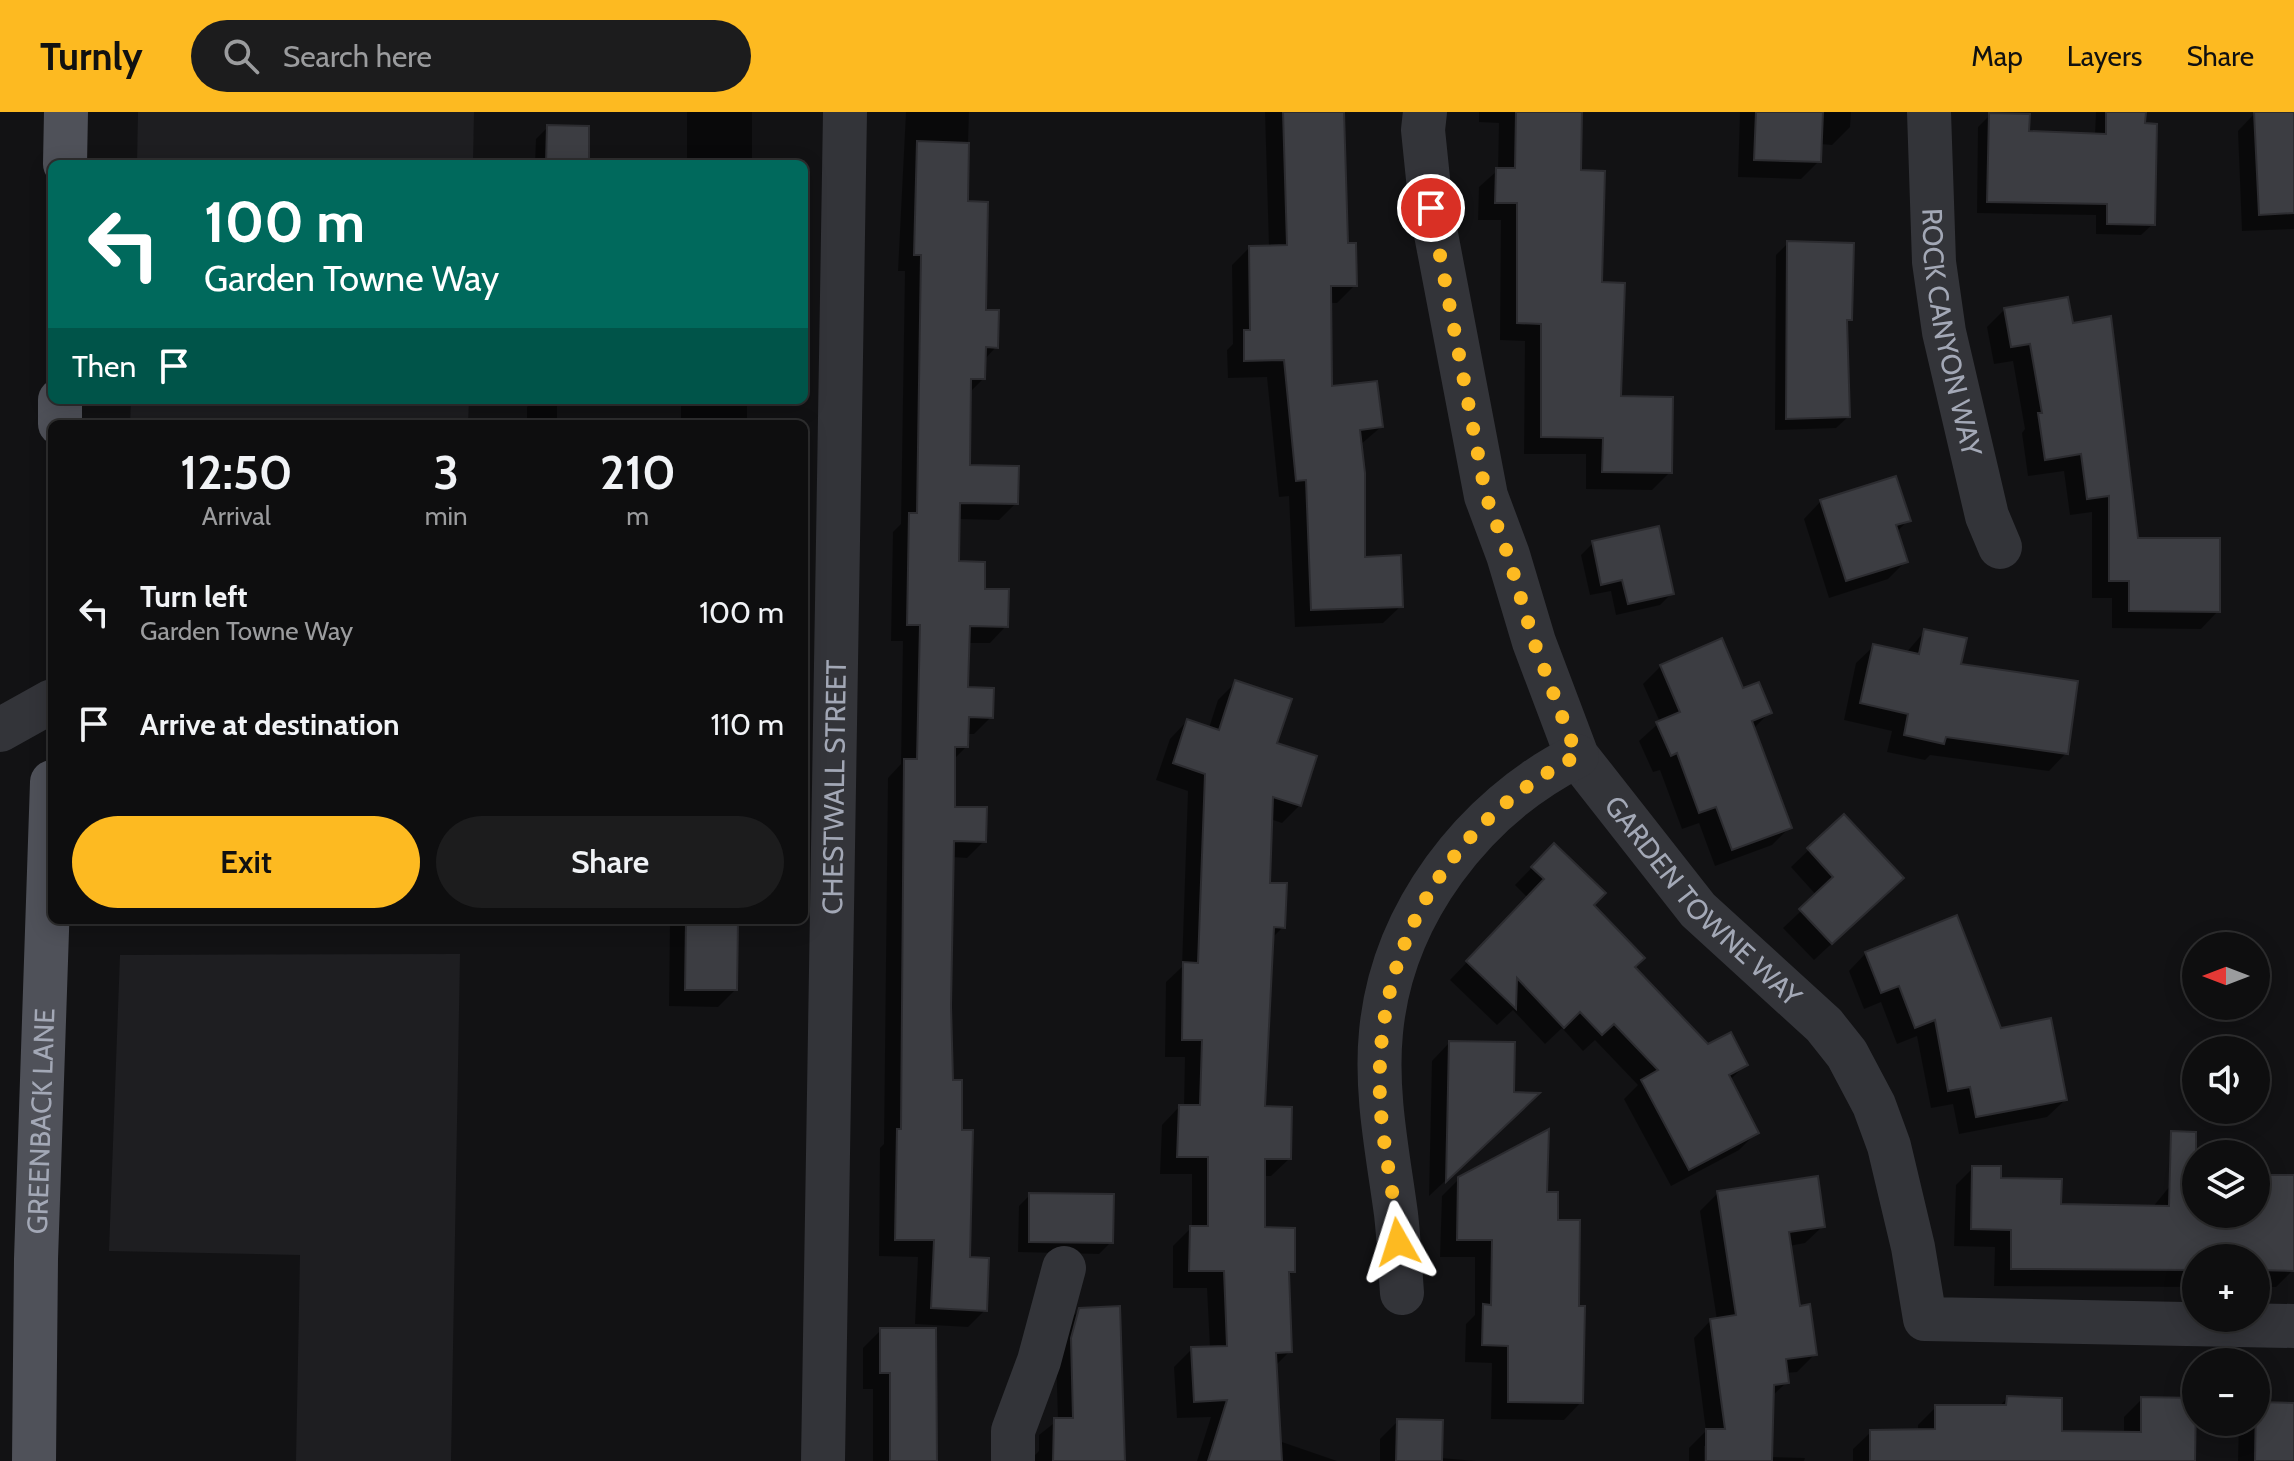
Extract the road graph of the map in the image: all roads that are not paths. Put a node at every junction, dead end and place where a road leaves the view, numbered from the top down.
1 (66, 112) edge
2 (845, 112) edge
3 (1425, 112) edge
4 (1929, 112) edge
5 (65, 160) edge
6 (2000, 547) dead end
7 (48, 703) edge
8 (0, 730) edge
9 (1577, 756) junction
10 (48, 901) edge
11 (1064, 1268) dead end
12 (1402, 1293) dead end
13 (2294, 1326) edge
14 (34, 1461) edge
15 (823, 1461) edge
16 (1013, 1461) edge

1 - 5 main road
2 - 15 street, CHESTWALL STREET
3 - 9 street, GARDEN TOWNE WAY
4 - 6 street, ROCK CANYON WAY
7 - 8 street
9 - 12 street
9 - 13 street, GARDEN TOWNE WAY
10 - 14 main road, GREENBACK LANE
11 - 16 street

